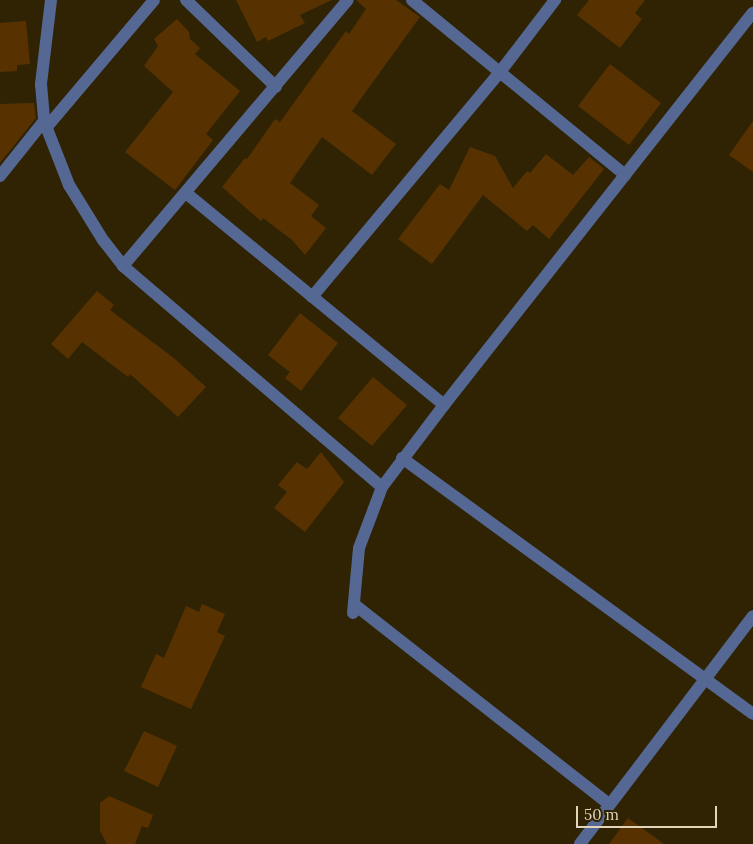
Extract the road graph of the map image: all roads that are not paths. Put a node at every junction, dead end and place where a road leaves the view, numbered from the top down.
1 (51, 0) edge
2 (154, 0) edge
3 (186, 0) edge
4 (348, 0) edge
5 (412, 0) edge
6 (555, 0) edge
7 (753, 13) edge
8 (500, 72) junction
9 (276, 88) junction
10 (45, 125) junction
11 (625, 175) junction
12 (0, 176) edge
13 (186, 192) junction
14 (123, 266) junction
15 (312, 297) junction
16 (444, 405) junction
17 (402, 458) junction
18 (382, 487) junction
19 (753, 616) edge
20 (706, 678) junction
21 (753, 714) edge
22 (609, 804) junction
23 (580, 844) edge

1 - 10 street
2 - 10 street
3 - 9 street
4 - 9 street
5 - 8 street
6 - 8 street
7 - 11 street
8 - 11 street
8 - 15 street
9 - 13 street
10 - 12 street
10 - 14 street
11 - 16 street
13 - 14 street
13 - 15 street
14 - 18 street
15 - 16 street
16 - 17 street
17 - 18 street
17 - 20 street
18 - 22 street
19 - 20 street
20 - 21 street
20 - 22 street
22 - 23 street

